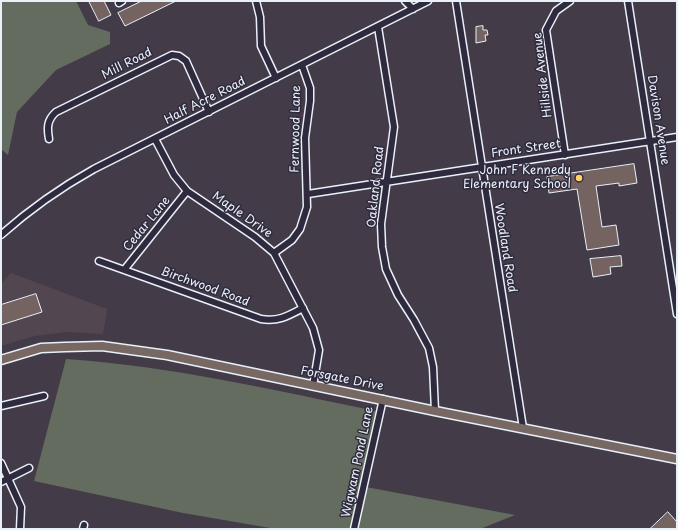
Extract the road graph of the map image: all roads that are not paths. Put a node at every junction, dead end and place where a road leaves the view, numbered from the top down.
1 (256, 1) edge
2 (405, 1) edge
3 (428, 1) edge
4 (456, 1) edge
5 (570, 1) edge
6 (628, 1) edge
7 (413, 9) junction
8 (378, 27) junction
9 (302, 65) junction
10 (276, 78) junction
11 (209, 112) junction
12 (677, 137) edge
13 (50, 139) dead end
14 (155, 139) junction
15 (650, 142) junction
16 (565, 155) junction
17 (481, 167) junction
18 (386, 182) junction
19 (187, 191) junction
20 (308, 194) junction
21 (1, 235) edge
22 (274, 253) junction
23 (99, 261) dead end
24 (124, 270) junction
25 (302, 308) junction
26 (677, 314) edge
27 (1, 360) edge
28 (313, 386) junction
29 (44, 396) dead end
30 (383, 399) junction
31 (1, 406) edge
32 (436, 411) junction
33 (523, 428) junction
34 (677, 459) edge
35 (1, 463) edge
36 (29, 468) dead end
37 (9, 479) junction
38 (1, 482) edge
39 (20, 529) edge
40 (354, 529) edge

1 - 10 street
2 - 7 street
3 - 7 street, Half Acre Road
4 - 17 street, Woodland Road
5 - 16 street, Hillside Avenue
6 - 15 street, Davison Avenue
7 - 8 street, Half Acre Road
8 - 9 street, Half Acre Road
8 - 18 street, Oakland Road
9 - 10 street, Half Acre Road
9 - 20 street, Fernwood Lane
10 - 11 street, Half Acre Road
11 - 13 street, Mill Road
11 - 14 street, Half Acre Road
12 - 15 street, Front Street
14 - 19 street, Maple Drive
14 - 21 street, Half Acre Road
15 - 16 street, Front Street
15 - 26 street, Davison Avenue
16 - 17 street, Front Street
17 - 18 street, Front Street
17 - 33 street, Woodland Road
18 - 20 street, Front Street
18 - 32 street, Oakland Road
19 - 22 street, Maple Drive
19 - 24 street, Cedar Lane
20 - 22 street, Fernwood Lane
22 - 25 street, Maple Drive
23 - 24 street, Birchwood Road
24 - 25 street, Birchwood Road
25 - 28 street, Maple Drive
27 - 28 main road, Forsgate Drive
28 - 30 main road, Forsgate Drive
29 - 31 street
30 - 32 main road, Forsgate Drive
30 - 40 street, Wigwam Pond Lane
32 - 33 main road, Forsgate Drive
33 - 34 main road, Forsgate Drive
35 - 37 street
36 - 37 street
37 - 38 street
37 - 39 street

